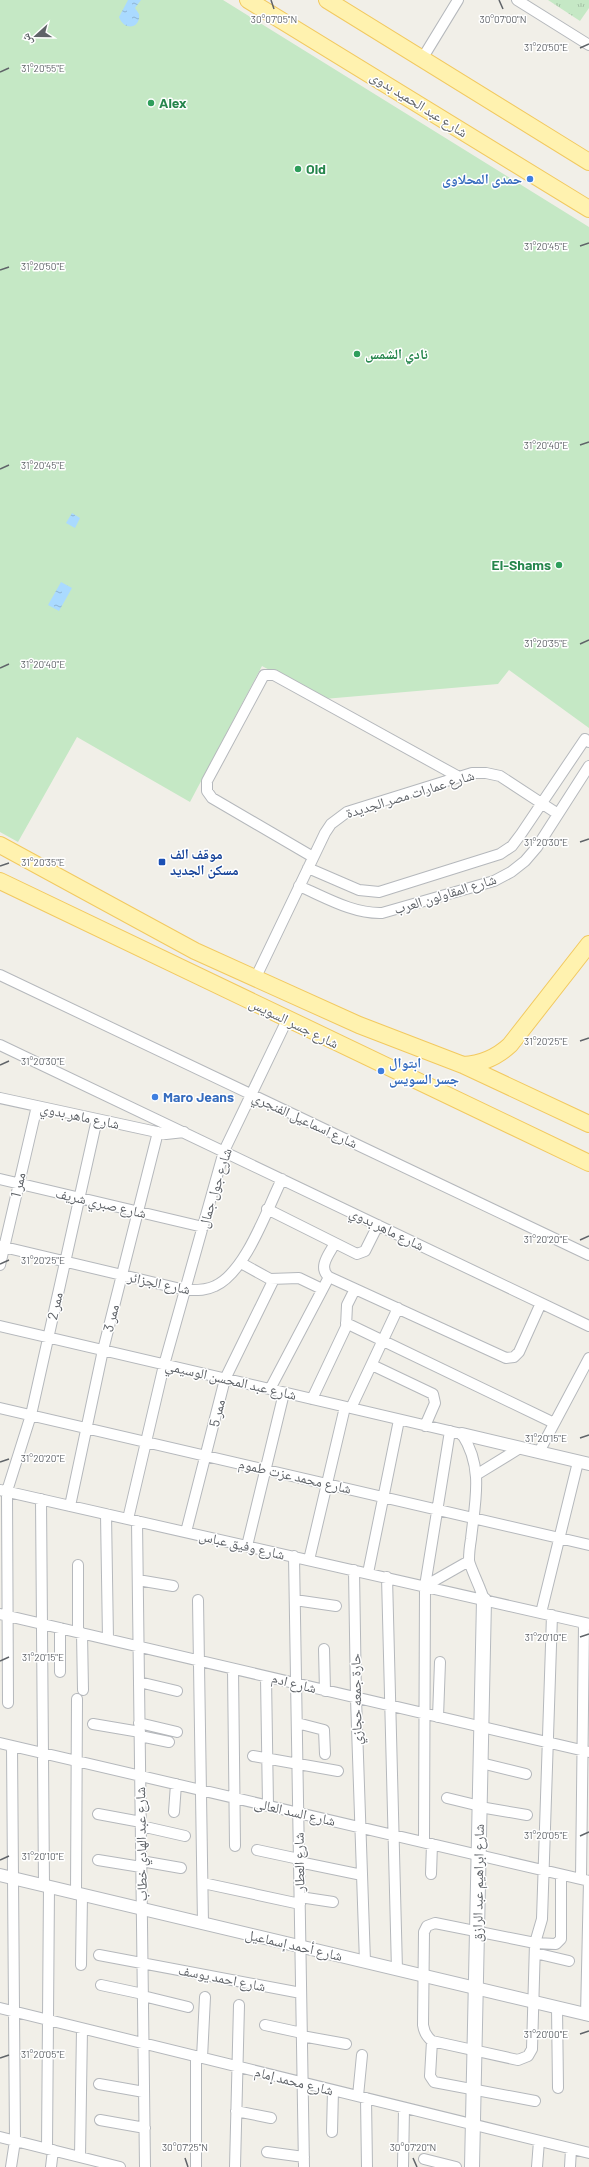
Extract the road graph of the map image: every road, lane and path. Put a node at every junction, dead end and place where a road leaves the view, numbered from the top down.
1 (248, 0) edge
2 (458, 0) edge
3 (517, 0) edge
4 (335, 2) edge
5 (588, 43) edge
6 (422, 59) junction
7 (589, 162) edge
8 (589, 209) edge
9 (587, 740) edge
10 (589, 766) edge
11 (459, 777) junction
12 (542, 803) junction
13 (558, 814) junction
14 (0, 845) edge
15 (313, 857) junction
16 (308, 868) junction
17 (0, 881) edge
18 (299, 886) junction
19 (589, 945) edge
20 (589, 953) edge
21 (0, 975) edge
22 (255, 979) junction
23 (287, 1020) junction
24 (0, 1045) edge
25 (463, 1065) junction
26 (252, 1094) junction
27 (0, 1098) edge
28 (37, 1106) junction
29 (98, 1119) junction
30 (589, 1124) edge
31 (158, 1132) junction
32 (184, 1132) junction
33 (224, 1151) junction
34 (589, 1163) edge
35 (0, 1179) edge
36 (282, 1179) junction
37 (19, 1184) junction
38 (80, 1198) junction
39 (268, 1209) junction
40 (138, 1211) junction
41 (378, 1225) junction
42 (203, 1227) junction
43 (335, 1243) junction
44 (2, 1246) edge
45 (589, 1255) edge
46 (65, 1261) junction
47 (241, 1263) junction
48 (0, 1264) edge
49 (122, 1275) junction
50 (329, 1277) junction
51 (274, 1279) junction
52 (322, 1289) junction
53 (355, 1289) junction
54 (185, 1290) junction
55 (541, 1303) junction
56 (398, 1308) junction
57 (346, 1324) junction
58 (0, 1326) edge
59 (589, 1326) edge
60 (48, 1337) junction
61 (383, 1341) junction
62 (103, 1350) junction
63 (589, 1358) edge
64 (164, 1364) junction
65 (372, 1365) junction
66 (225, 1379) junction
67 (270, 1389) junction
68 (284, 1393) junction
69 (312, 1399) junction
70 (0, 1408) edge
71 (348, 1408) junction
72 (31, 1415) junction
73 (399, 1420) junction
74 (554, 1423) junction
75 (424, 1426) junction
76 (86, 1428) junction
77 (450, 1431) junction
78 (462, 1434) junction
79 (146, 1442) junction
80 (520, 1448) junction
81 (539, 1452) junction
82 (206, 1456) junction
83 (583, 1463) edge
84 (265, 1470) junction
85 (476, 1475) junction
86 (327, 1484) junction
87 (4, 1491) edge
88 (384, 1497) junction
89 (41, 1499) junction
90 (70, 1506) junction
91 (437, 1510) junction
92 (106, 1514) junction
93 (473, 1518) junction
94 (132, 1520) junction
95 (186, 1532) junction
96 (559, 1538) junction
97 (589, 1545) edge
98 (247, 1546) junction
99 (294, 1556) junction
100 (309, 1560) junction
101 (469, 1561) junction
102 (78, 1565) dead end
103 (354, 1570) junction
104 (368, 1573) junction
105 (386, 1577) junction
106 (138, 1580) junction
107 (173, 1586) dead end
108 (425, 1586) junction
109 (198, 1600) dead end
110 (295, 1600) junction
111 (484, 1600) junction
112 (336, 1606) dead end
113 (541, 1613) junction
114 (4, 1615) edge
115 (552, 1615) junction
116 (587, 1623) edge
117 (41, 1624) junction
118 (60, 1628) junction
119 (80, 1633) junction
120 (108, 1639) junction
121 (138, 1646) junction
122 (324, 1649) dead end
123 (199, 1660) junction
124 (440, 1662) dead end
125 (233, 1669) junction
126 (60, 1672) dead end
127 (266, 1677) junction
128 (139, 1682) junction
129 (296, 1683) junction
130 (178, 1691) dead end
131 (324, 1691) junction
132 (356, 1698) junction
133 (8, 1703) dead end
134 (390, 1706) junction
135 (424, 1714) junction
136 (438, 1717) junction
137 (297, 1723) junction
138 (93, 1724) dead end
139 (482, 1727) junction
140 (140, 1730) junction
141 (177, 1732) dead end
142 (169, 1742) dead end
143 (548, 1742) junction
144 (0, 1743) edge
145 (12, 1746) junction
146 (586, 1751) edge
147 (43, 1753) junction
148 (325, 1754) dead end
149 (253, 1756) dead end
150 (267, 1759) junction
151 (77, 1761) junction
152 (481, 1763) junction
153 (297, 1764) junction
154 (338, 1771) dead end
155 (526, 1774) dead end
156 (140, 1775) junction
157 (176, 1784) junction
158 (201, 1790) junction
159 (234, 1798) junction
160 (447, 1798) dead end
161 (268, 1806) junction
162 (480, 1806) junction
163 (174, 1812) dead end
164 (298, 1812) junction
165 (98, 1814) dead end
166 (527, 1815) dead end
167 (141, 1824) junction
168 (360, 1827) junction
169 (393, 1835) junction
170 (184, 1836) dead end
171 (428, 1843) junction
172 (235, 1846) dead end
173 (257, 1850) dead end
174 (479, 1855) junction
175 (98, 1860) dead end
176 (299, 1860) junction
177 (141, 1864) junction
178 (181, 1868) dead end
179 (544, 1870) junction
180 (431, 1874) dead end
181 (561, 1874) junction
182 (0, 1875) edge
183 (362, 1875) junction
184 (13, 1878) junction
185 (586, 1880) edge
186 (203, 1883) junction
187 (47, 1886) junction
188 (79, 1894) junction
189 (300, 1900) junction
190 (333, 1902) dead end
191 (142, 1908) junction
192 (203, 1924) junction
193 (477, 1931) junction
194 (300, 1947) junction
195 (535, 1948) junction
196 (99, 1955) dead end
197 (569, 1961) dead end
198 (143, 1962) junction
199 (365, 1962) junction
200 (81, 1965) dead end
201 (397, 1970) junction
202 (423, 1976) junction
203 (100, 1985) dead end
204 (476, 1988) junction
205 (301, 1993) junction
206 (143, 1995) junction
207 (205, 1997) dead end
208 (533, 2002) junction
209 (239, 2005) dead end
210 (188, 2007) dead end
211 (557, 2007) junction
212 (0, 2008) edge
213 (14, 2011) junction
214 (588, 2016) edge
215 (48, 2020) junction
216 (265, 2024) dead end
217 (82, 2029) junction
218 (302, 2034) junction
219 (432, 2041) junction
220 (144, 2044) junction
221 (346, 2044) dead end
222 (475, 2051) junction
223 (362, 2056) dead end
224 (199, 2057) junction
225 (236, 2066) junction
226 (303, 2083) junction
227 (99, 2084) dead end
228 (558, 2088) dead end
229 (333, 2090) junction
230 (474, 2090) junction
231 (144, 2092) junction
232 (362, 2097) junction
233 (535, 2102) dead end
234 (404, 2108) junction
235 (236, 2111) junction
236 (271, 2118) dead end
237 (100, 2120) dead end
238 (473, 2125) junction
239 (145, 2128) junction
240 (332, 2132) dead end
241 (0, 2137) edge
242 (15, 2141) junction
243 (539, 2141) junction
244 (50, 2149) junction
245 (571, 2149) junction
246 (267, 2152) dead end
247 (589, 2153) edge
248 (424, 2159) dead end
249 (84, 2161) edge
250 (304, 2162) edge
251 (11, 2167) edge
252 (51, 2167) edge
253 (120, 2167) edge
254 (145, 2167) edge
255 (196, 2167) edge
256 (236, 2167) edge
257 (367, 2167) edge
258 (403, 2167) edge
259 (456, 2167) edge
260 (472, 2167) edge
261 (537, 2167) edge
262 (570, 2167) edge

1 - 8 main road, شارع عبد الحميد بدوى
2 - 6 street
3 - 5 street
4 - 6 main road
6 - 7 main road
9 - 12 street, شارع المقاولون العرب
10 - 13 street, شارع المقاولون العرب
11 - 12 street, شارع عمارات مصر الجديدة
11 - 15 street, شارع عمارات مصر الجديدة
11 - 15 street
12 - 13 street, شارع عمارات مصر الجديدة
12 - 16 street, شارع المقاولون العرب
13 - 18 street, شارع المقاولون العرب
14 - 22 main road, شارع جسر السويس
15 - 16 street, شارع عمارات مصر الجديدة
16 - 18 street, شارع عمارات مصر الجديدة
17 - 23 main road, شارع جسر السويس
18 - 22 street, شارع عمارات مصر الجديدة
19 - 20 main road
19 - 25 main road
21 - 26 street, شارع اسماعيل الفنجري
22 - 25 main road, شارع جسر السويس
23 - 26 street, شارع جول جمال
23 - 34 main road, شارع جسر السويس
24 - 32 street, شارع ماهر بدوي
25 - 30 main road, شارع جسر السويس
26 - 33 street, شارع جول جمال
26 - 45 street, شارع اسماعيل الفنجري
27 - 28 street, شارع ماهر بدوي
28 - 29 street, شارع ماهر بدوي
28 - 37 street, ممر 1
29 - 31 street, شارع ماهر بدوي
29 - 38 street, ممر 2
31 - 32 street, شارع ماهر بدوي
31 - 40 street, ممر 3
32 - 33 street, شارع ماهر بدوي
33 - 36 street, شارع ماهر بدوي
33 - 42 street, شارع جول جمال
35 - 37 street, شارع صبري شريف
36 - 39 street, شارع الجزائر
36 - 41 street, شارع ماهر بدوي
37 - 38 street, شارع صبري شريف
37 - 44 street, ممر 1
38 - 40 street, شارع صبري شريف
38 - 46 street, ممر 2
39 - 43 street
39 - 47 street, شارع الجزائر
40 - 42 street, شارع صبري شريف
40 - 49 street, ممر 3
41 - 43 street
41 - 55 street, شارع ماهر بدوي
42 - 54 street, شارع جول جمال
43 - 50 street
44 - 46 street, شارع الجزائر
44 - 48 street, ممر 1
46 - 49 street, شارع الجزائر
46 - 60 street, ممر 2
47 - 51 street
47 - 54 street, شارع الجزائر
49 - 54 street, شارع الجزائر
49 - 62 street, ممر 3
50 - 52 street
50 - 53 street
51 - 52 street
51 - 66 street, ممر 5
52 - 67 street
53 - 56 street
53 - 57 street
54 - 64 street, شارع جول جمال
55 - 56 street
55 - 59 street, شارع ماهر بدوي
56 - 61 street
57 - 61 street
57 - 69 street
58 - 60 street, شارع عبد المحسن الوسيمي
60 - 62 street, شارع عبد المحسن الوسيمي
60 - 72 street, ممر 2
61 - 65 street
61 - 74 street
62 - 64 street, شارع عبد المحسن الوسيمي
62 - 76 street, ممر 3
63 - 74 street
64 - 66 street, شارع عبد المحسن الوسيمي
64 - 79 street, شارع جول جمال
65 - 71 street
65 - 75 street
66 - 67 street, شارع عبد المحسن الوسيمي
66 - 82 street, ممر 5
67 - 68 street, شارع عبد المحسن الوسيمي
68 - 69 street, شارع عبد المحسن الوسيمي
68 - 84 street
69 - 71 street, شارع عبد المحسن الوسيمي
70 - 72 street, شارع محمد عزت طموم
71 - 73 street, شارع عبد المحسن الوسيمي
71 - 86 street
72 - 76 street, شارع محمد عزت طموم
72 - 87 street, ممر 2
73 - 75 street, شارع عبد المحسن الوسيمي
73 - 88 street
74 - 81 street
75 - 77 street, شارع عبد المحسن الوسيمي
76 - 79 street, شارع محمد عزت طموم
76 - 90 street, ممر 3
77 - 78 street, شارع عبد المحسن الوسيمي
77 - 91 street
78 - 80 street, شارع عبد المحسن الوسيمي
78 - 85 street
79 - 82 street, شارع محمد عزت طموم
79 - 94 street, شارع عبد الهادي خطاب
80 - 81 street, شارع عبد المحسن الوسيمي
80 - 85 street
81 - 83 street, شارع عبد المحسن الوسيمي
82 - 84 street, شارع محمد عزت طموم
82 - 95 street, ممر 5
83 - 96 street
84 - 86 street, شارع محمد عزت طموم
84 - 98 street
85 - 93 street
86 - 88 street, شارع محمد عزت طموم
86 - 100 street
87 - 89 street, شارع وفيق عباس
87 - 114 street, ممر 2
88 - 91 street, شارع محمد عزت طموم
88 - 104 street
89 - 90 street, شارع وفيق عباس
89 - 117 street
90 - 92 street, شارع وفيق عباس
91 - 93 street, شارع محمد عزت طموم
91 - 108 street
92 - 94 street, شارع وفيق عباس
92 - 120 street
93 - 96 street, شارع محمد عزت طموم
93 - 101 street
94 - 95 street, شارع وفيق عباس
94 - 106 street, شارع عبد الهادي خطاب
95 - 98 street, شارع وفيق عباس
96 - 97 street, شارع محمد عزت طموم
96 - 113 street
98 - 99 street, شارع وفيق عباس
99 - 100 street, شارع وفيق عباس
99 - 110 street, شارع العطار
100 - 103 street, شارع وفيق عباس
101 - 108 street
101 - 111 street
102 - 119 street
103 - 104 street, شارع وفيق عباس
103 - 132 street, حارة جمعه حجازي
104 - 105 street, شارع وفيق عباس
105 - 108 street, شارع وفيق عباس
105 - 134 street
106 - 107 street
106 - 121 street, شارع عبد الهادي خطاب
108 - 111 street, شارع وفيق عباس
108 - 135 street
109 - 123 street
110 - 112 street
110 - 129 street, شارع العطار
111 - 113 street, شارع وفيق عباس
111 - 139 main road, شارع ابراهيم عبد الرازق
113 - 115 street, شارع وفيق عباس
114 - 117 street, شارع ادم
114 - 133 street, ممر 2
115 - 116 street, شارع وفيق عباس
115 - 143 street
116 - 146 street
117 - 118 street, شارع ادم
117 - 147 street
118 - 119 street, شارع ادم
118 - 126 street
119 - 120 street, شارع ادم
119 - 151 street
120 - 121 street, شارع ادم
121 - 123 street, شارع ادم
121 - 128 street, شارع عبد الهادي خطاب
122 - 131 street
123 - 125 street, شارع ادم
123 - 158 street
124 - 136 street
125 - 127 street, شارع ادم
125 - 159 street
127 - 129 street, شارع ادم
127 - 150 street
128 - 130 street
128 - 140 street, شارع عبد الهادي خطاب
129 - 131 street, شارع ادم
129 - 137 street, شارع العطار
131 - 132 street, شارع ادم
132 - 134 street, شارع ادم
132 - 168 street, حارة جمعه حجازي
134 - 135 street, شارع ادم
134 - 169 street
135 - 136 street, شارع ادم
135 - 171 street
136 - 139 street, شارع ادم
137 - 148 street
137 - 153 street, شارع العطار
138 - 140 street
139 - 143 street, شارع ادم
139 - 152 main road, شارع ابراهيم عبد الرازق
140 - 141 street
140 - 142 street
140 - 156 street, شارع عبد الهادي خطاب
143 - 146 street, شارع ادم
143 - 179 street
144 - 145 street, شارع السد العالى
145 - 147 street, شارع السد العالى
145 - 184 street
146 - 185 street
147 - 151 street, شارع السد العالى
147 - 187 street
149 - 150 street
150 - 153 street
150 - 161 street
151 - 156 street, شارع السد العالى
151 - 188 street
152 - 155 street
152 - 162 main road, شارع ابراهيم عبد الرازق
153 - 154 street
153 - 164 street, شارع العطار
156 - 157 street, شارع السد العالى
156 - 167 street, شارع عبد الهادي خطاب
157 - 158 street, شارع السد العالى
157 - 163 street
158 - 159 street, شارع السد العالى
158 - 186 street
159 - 161 street, شارع السد العالى
159 - 172 street
160 - 162 street
161 - 164 street, شارع السد العالى
162 - 166 street
162 - 174 main road, شارع ابراهيم عبد الرازق
164 - 168 street, شارع السد العالى
164 - 176 street, شارع العطار
165 - 167 street
167 - 170 street
167 - 177 street, شارع عبد الهادي خطاب
168 - 169 street, شارع السد العالى
168 - 183 street, حارة جمعه حجازي
169 - 171 street, شارع السد العالى
169 - 201 street
171 - 174 street, شارع السد العالى
171 - 180 street
173 - 176 street
174 - 179 street, شارع السد العالى
174 - 193 main road, شارع ابراهيم عبد الرازق
175 - 177 street
176 - 183 street
176 - 189 street, شارع العطار
177 - 178 street
177 - 191 street, شارع عبد الهادي خطاب
179 - 181 street, شارع السد العالى
179 - 195 street
181 - 185 street, شارع السد العالى
181 - 195 street
182 - 184 street, شارع أحمد إسماعيل
183 - 199 street, حارة جمعه حجازي
184 - 187 street, شارع أحمد إسماعيل
184 - 213 street
185 - 214 street
186 - 189 street
186 - 192 street
187 - 188 street, شارع أحمد إسماعيل
187 - 215 street
188 - 191 street, شارع أحمد إسماعيل
188 - 200 street
189 - 190 street
189 - 194 street, شارع العطار
191 - 192 street, شارع أحمد إسماعيل
191 - 198 street, شارع عبد الهادي خطاب
192 - 194 street, شارع أحمد إسماعيل
193 - 195 street
193 - 202 street
193 - 204 main road, شارع ابراهيم عبد الرازق
194 - 199 street, شارع أحمد إسماعيل
194 - 205 street, شارع العطار
195 - 197 street
195 - 208 street
196 - 198 street, شارع احمد يوسف
198 - 205 street, شارع احمد يوسف
198 - 206 street, شارع عبد الهادي خطاب
199 - 201 street, شارع أحمد إسماعيل
201 - 202 street, شارع أحمد إسماعيل
202 - 204 street, شارع أحمد إسماعيل
202 - 219 street
203 - 206 street
204 - 208 street, شارع أحمد إسماعيل
204 - 222 main road, شارع ابراهيم عبد الرازق
205 - 218 street, شارع العطار
206 - 210 street
206 - 220 street, شارع عبد الهادي خطاب
207 - 224 street
208 - 211 street, شارع أحمد إسماعيل
208 - 222 street
209 - 225 street
211 - 214 street, شارع أحمد إسماعيل
211 - 228 street
212 - 213 street, شارع محمد إمام
213 - 215 street, شارع محمد إمام
213 - 242 street
215 - 217 street, شارع محمد إمام
215 - 244 street
216 - 218 street
217 - 220 street, شارع محمد إمام
217 - 249 street
218 - 221 street
218 - 226 street, شارع العطار
219 - 222 street
219 - 230 street
220 - 224 street, شارع محمد إمام
220 - 231 street, شارع عبد الهادي خطاب
222 - 230 main road, شارع ابراهيم عبد الرازق
223 - 232 street
224 - 225 street, شارع محمد إمام
224 - 255 street
225 - 226 street, شارع محمد إمام
225 - 235 street
226 - 229 street, شارع محمد إمام
226 - 250 street, شارع العطار
227 - 231 street
229 - 232 street, شارع محمد إمام
229 - 240 street
230 - 233 street
230 - 238 main road, شارع ابراهيم عبد الرازق
231 - 239 street, شارع عبد الهادي خطاب
232 - 234 street, شارع محمد إمام
232 - 257 street
234 - 238 street, شارع محمد إمام
234 - 258 street
235 - 236 street
235 - 256 street
237 - 239 street
238 - 243 street, شارع محمد إمام
238 - 260 main road, شارع ابراهيم عبد الرازق
239 - 254 street, شارع عبد الهادي خطاب
241 - 242 street
242 - 244 street
242 - 251 street
243 - 245 street, شارع محمد إمام
243 - 261 street
244 - 249 street
244 - 252 street
245 - 247 street, شارع محمد إمام
245 - 262 street
246 - 250 street
248 - 259 street
249 - 253 street

